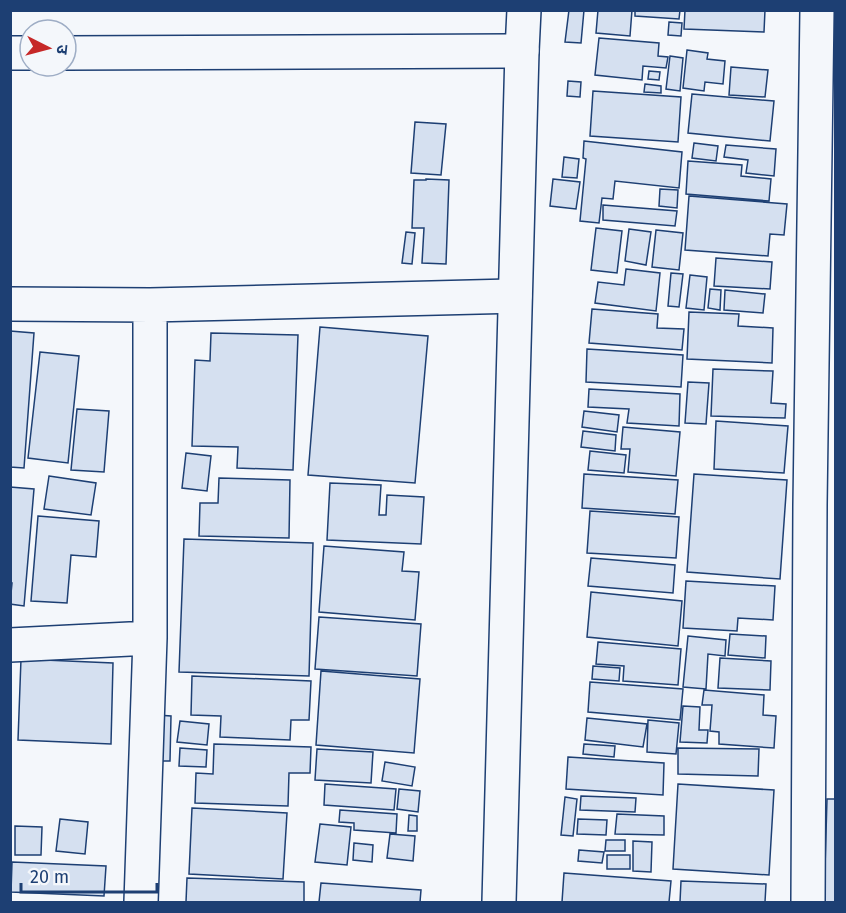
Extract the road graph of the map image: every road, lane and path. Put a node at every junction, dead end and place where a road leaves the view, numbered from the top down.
1 (524, 10) edge
2 (817, 10) edge
3 (522, 51) junction
4 (78, 53) edge
5 (825, 101) edge
6 (515, 296) junction
7 (10, 304) edge
8 (150, 305) junction
9 (823, 504) edge
10 (150, 638) junction
11 (10, 645) edge
12 (141, 903) edge
13 (499, 903) edge
14 (808, 903) edge

1 - 3 street
2 - 5 street
3 - 4 street
3 - 6 street
5 - 9 street
6 - 8 street
6 - 13 street
7 - 8 street
8 - 10 street
9 - 14 street
10 - 11 street
10 - 12 street

